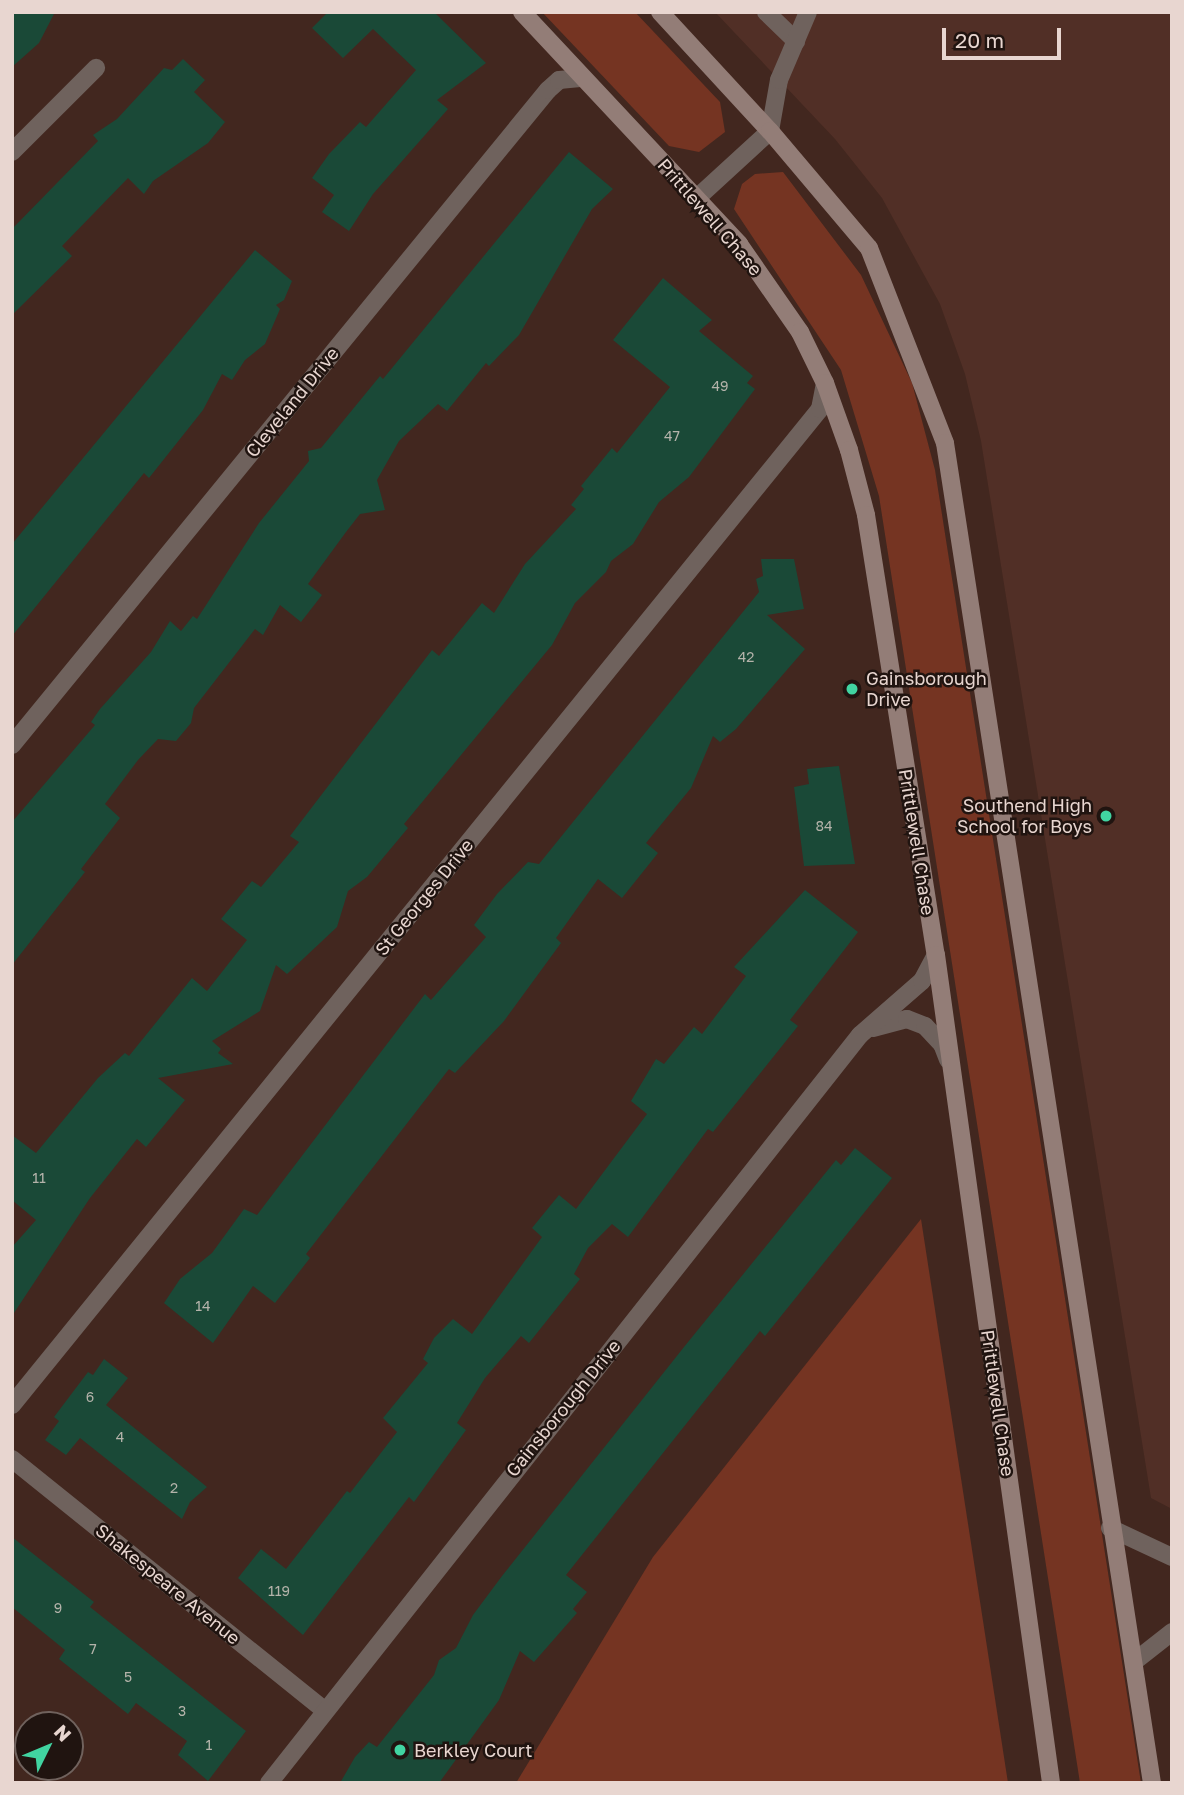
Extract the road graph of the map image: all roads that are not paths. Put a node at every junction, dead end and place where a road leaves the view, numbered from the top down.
1 (522, 12) edge
2 (660, 12) edge
3 (766, 12) edge
4 (808, 12) edge
5 (796, 41) junction
6 (96, 68) dead end
7 (583, 78) junction
8 (770, 131) junction
9 (12, 152) edge
10 (698, 197) junction
11 (825, 383) junction
12 (12, 745) edge
13 (936, 955) junction
14 (860, 1035) junction
15 (951, 1070) junction
16 (12, 1405) edge
17 (12, 1459) edge
18 (1110, 1528) junction
19 (1172, 1558) edge
20 (1172, 1632) edge
21 (1135, 1661) junction
22 (323, 1709) junction
23 (268, 1783) edge
24 (1051, 1783) edge
25 (1152, 1783) edge

1 - 7 street, Prittlewell Chase
2 - 8 street
3 - 5 street
4 - 5 street
5 - 8 street
6 - 9 street
7 - 10 street, Prittlewell Chase
7 - 12 street, Cleveland Drive
8 - 10 street
8 - 18 street
10 - 11 street, Prittlewell Chase
11 - 13 street, Prittlewell Chase
11 - 16 street, St Georges Drive
13 - 14 street, Gainsborough Drive
13 - 15 street, Prittlewell Chase
14 - 15 street, Gainsborough Drive
14 - 22 street, Gainsborough Drive
15 - 24 street, Prittlewell Chase
17 - 22 street, Shakespeare Avenue
18 - 19 street
18 - 21 street
20 - 21 street
21 - 25 street
22 - 23 street, Gainsborough Drive

